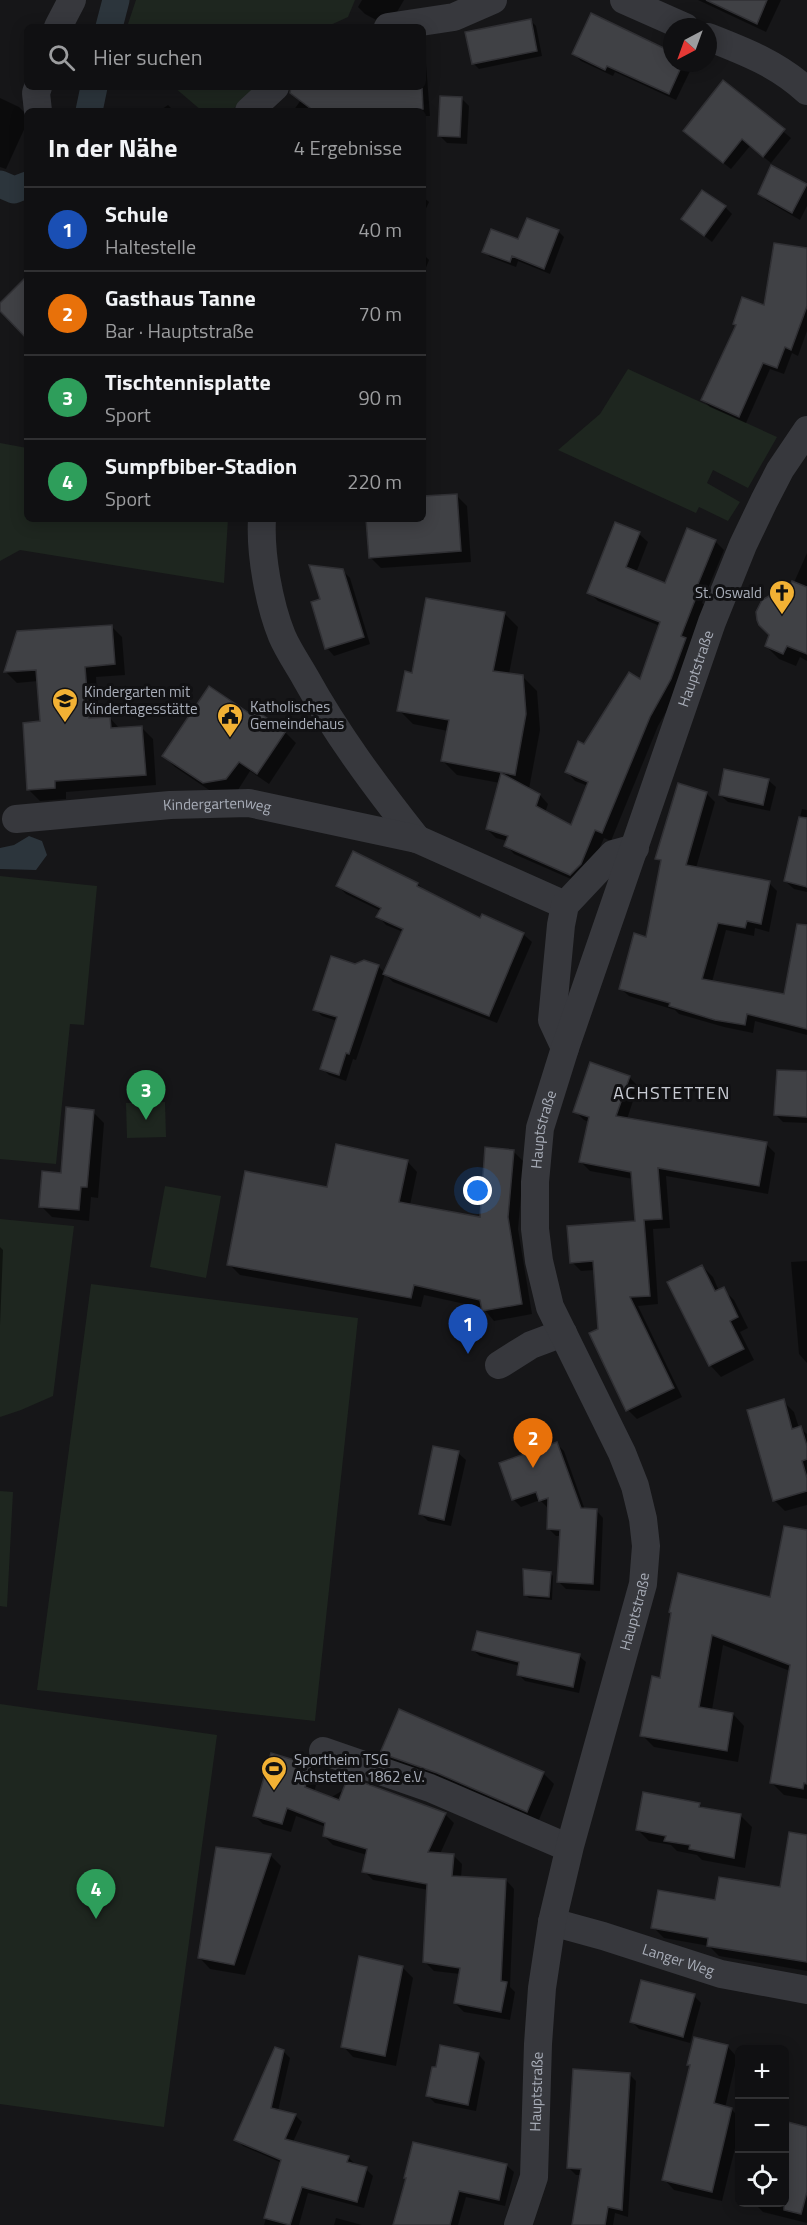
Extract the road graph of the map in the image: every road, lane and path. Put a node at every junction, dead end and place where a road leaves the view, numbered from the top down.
1 (72, 0) edge
2 (493, 0) edge
3 (624, 0) edge
4 (665, 18) edge
5 (60, 24) edge
6 (406, 24) edge
7 (717, 41) edge
8 (37, 90) edge
9 (272, 90) edge
10 (807, 90) edge
11 (38, 108) edge
12 (252, 108) edge
13 (807, 430) edge
14 (262, 522) edge
15 (16, 819) dead end
16 (417, 839) junction
17 (635, 848) junction
18 (565, 905) junction
19 (565, 1048) junction
20 (563, 1332) junction
21 (499, 1365) dead end
22 (323, 1751) dead end
23 (569, 1848) junction
24 (552, 1922) junction
25 (807, 1990) edge
26 (518, 2225) edge

1 - 5 street
2 - 6 street
3 - 4 street
7 - 10 street
8 - 11 street
9 - 12 street
13 - 17 street, Hauptstraße
14 - 16 street, Kindergartenweg
15 - 16 street, Kindergartenweg
16 - 18 street, Kindergartenweg
17 - 18 street
17 - 19 street, Hauptstraße
18 - 19 street
19 - 20 street, Hauptstraße
20 - 21 street
20 - 23 street, Hauptstraße
22 - 23 street
23 - 24 street, Hauptstraße
24 - 25 street, Langer Weg
24 - 26 street, Hauptstraße

